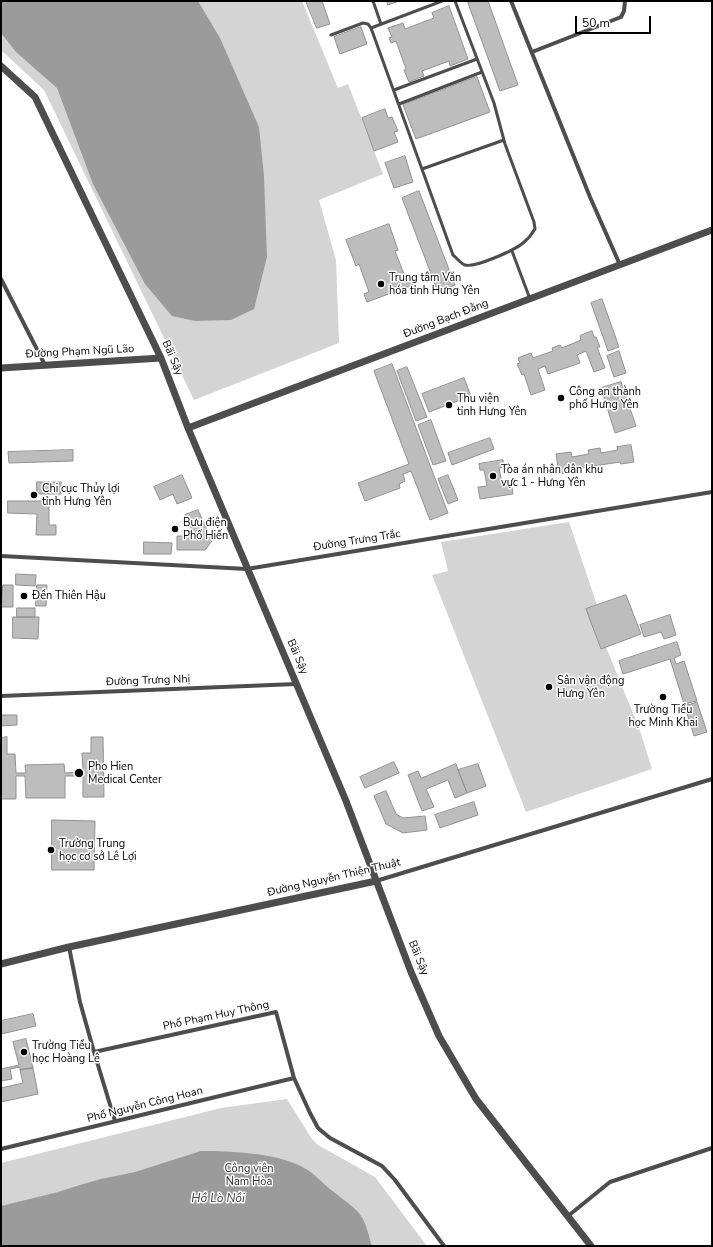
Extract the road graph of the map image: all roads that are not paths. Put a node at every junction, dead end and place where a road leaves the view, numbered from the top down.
1 (373, 1) edge
2 (442, 1) edge
3 (455, 1) edge
4 (511, 1) edge
5 (625, 1) edge
6 (381, 24) junction
7 (371, 28) junction
8 (331, 35) dead end
9 (532, 52) junction
10 (477, 59) junction
11 (1, 66) edge
12 (482, 72) junction
13 (394, 90) junction
14 (399, 104) junction
15 (504, 140) junction
16 (422, 169) junction
17 (712, 230) edge
18 (512, 251) junction
19 (620, 265) junction
20 (1, 279) edge
21 (530, 299) junction
22 (161, 358) junction
23 (45, 365) junction
24 (1, 368) edge
25 (188, 428) junction
26 (712, 492) edge
27 (1, 556) edge
28 (248, 568) junction
29 (296, 684) junction
30 (1, 696) edge
31 (712, 779) edge
32 (376, 881) junction
33 (68, 948) junction
34 (1, 964) edge
35 (94, 1052) junction
36 (294, 1078) junction
37 (115, 1121) junction
38 (712, 1148) edge
39 (1, 1149) edge
40 (568, 1216) junction
41 (444, 1246) edge
42 (591, 1246) edge

1 - 6 lane
2 - 6 lane
3 - 10 lane
4 - 9 street
5 - 9 street
6 - 7 lane
7 - 8 lane
7 - 13 lane
9 - 19 street
10 - 12 lane
10 - 13 lane
11 - 22 street, Bãi Sậy
12 - 14 lane
12 - 15 lane
13 - 14 lane
14 - 16 lane
15 - 16 lane
15 - 18 lane
16 - 18 lane
17 - 19 street, Đường Bạch Đằng
18 - 21 lane
19 - 21 street, Đường Bạch Đằng
20 - 23 street
21 - 25 street, Đường Bạch Đằng
22 - 23 street, Đường Phạm Ngũ Lão
22 - 25 street, Bãi Sậy
23 - 24 street, Đường Phạm Ngũ Lão
25 - 28 street, Bãi Sậy
26 - 28 street, Đường Trưng Trắc
27 - 28 street, Đường Trưng Trắc
28 - 29 street, Bãi Sậy
29 - 30 street, Đường Trưng Nhị
29 - 32 street, Bãi Sậy
31 - 32 street, Đường Nguyễn Thiện Thuật
32 - 33 street, Đường Nguyễn Thiện Thuật
32 - 40 street, Bãi Sậy
33 - 34 street, Đường Nguyễn Thiện Thuật
33 - 35 street
35 - 36 street, Phố Phạm Huy Thông
35 - 37 street
36 - 37 street, Phố Nguyễn Công Hoan
36 - 41 street
37 - 39 street, Phố Nguyễn Công Hoan
38 - 40 street
40 - 42 street, Bãi Sậy

